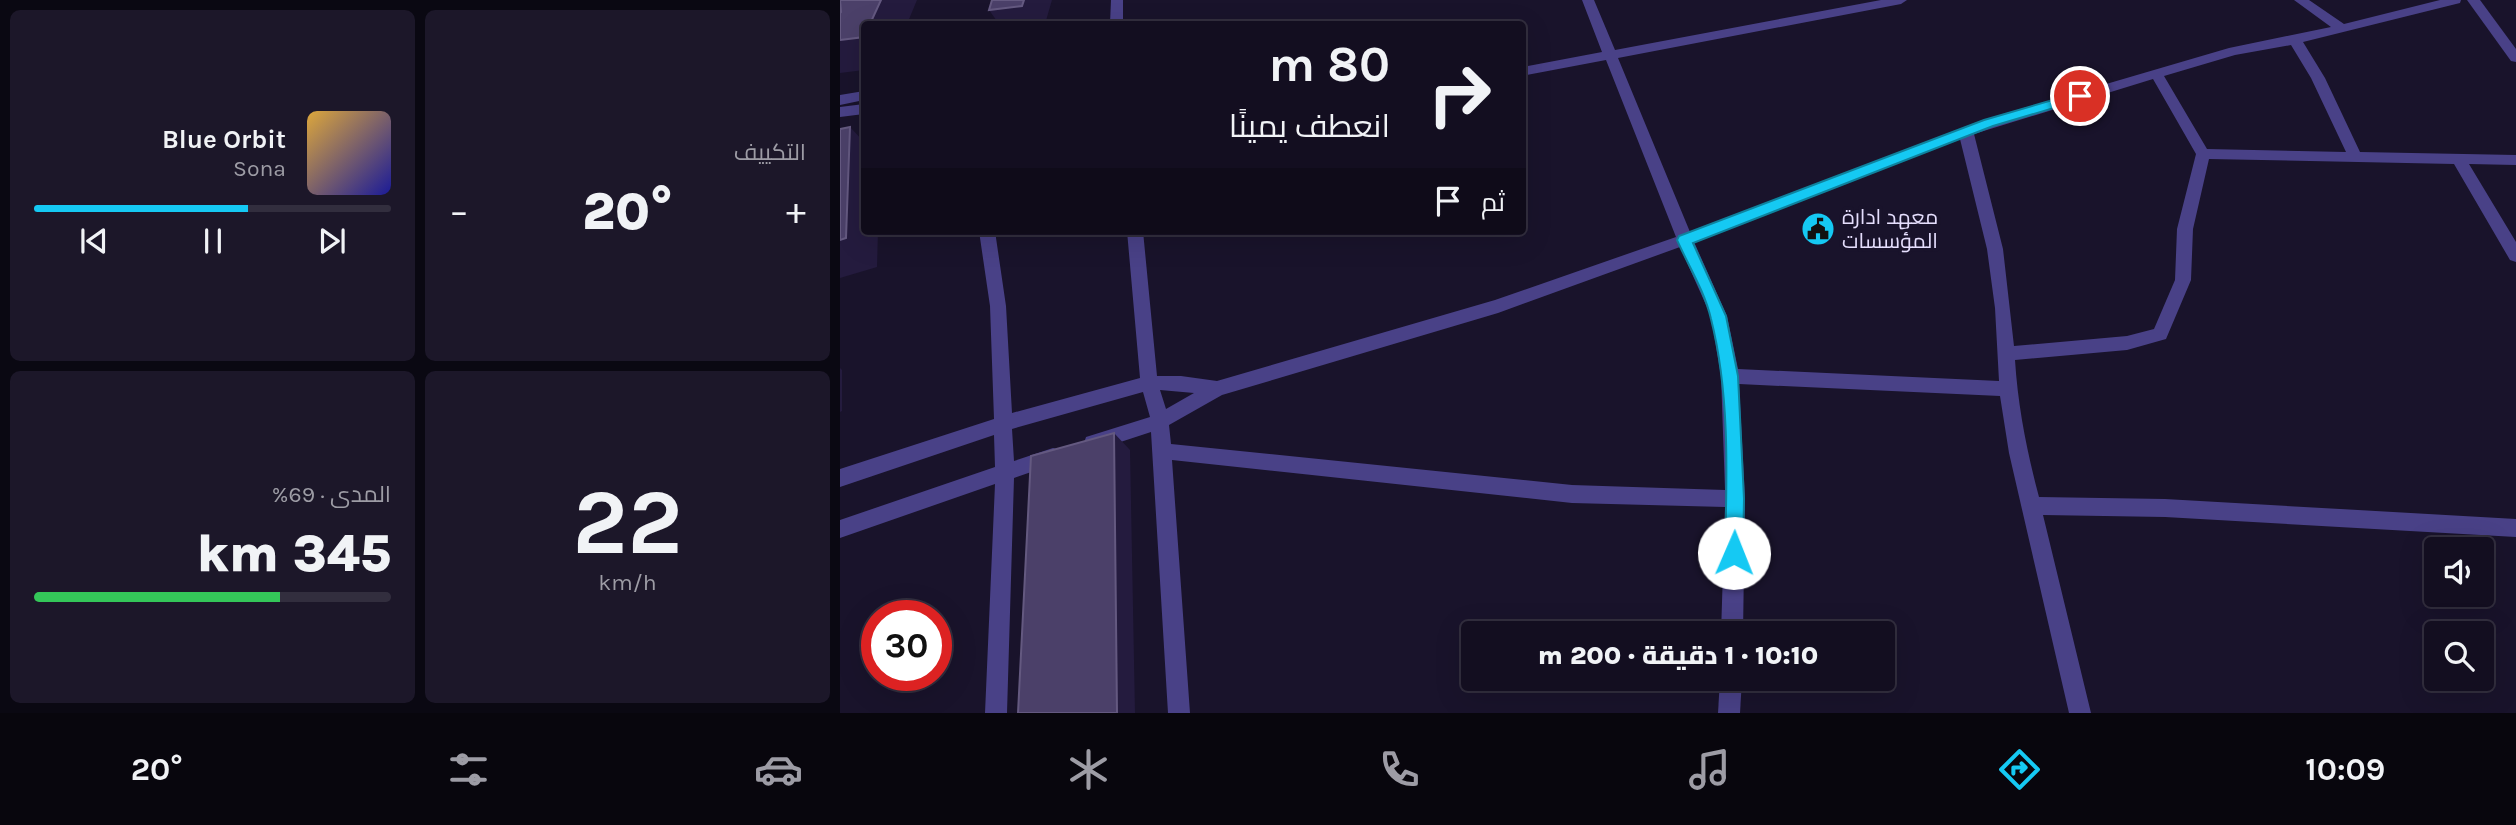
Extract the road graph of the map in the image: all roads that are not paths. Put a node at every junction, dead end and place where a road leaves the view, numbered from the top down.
1 (1116, 0) edge
2 (1588, 0) edge
3 (1901, 0) edge
4 (2300, 0) edge
5 (2455, 0) edge
6 (2473, 0) edge
7 (1117, 21) edge
8 (2342, 28) junction
9 (2295, 40) junction
10 (1611, 54) junction
11 (2516, 58) edge
12 (1526, 71) edge
13 (2157, 75) junction
14 (861, 96) edge
15 (840, 100) edge
16 (861, 109) edge
17 (840, 112) edge
18 (1966, 133) junction
19 (2203, 154) junction
20 (2355, 156) junction
21 (2459, 160) junction
22 (2516, 160) edge
23 (988, 235) edge
24 (1135, 235) edge
25 (1685, 240) junction
26 (2516, 256) edge
27 (2006, 355) junction
28 (1730, 376) junction
29 (1149, 383) junction
30 (1217, 389) junction
31 (2008, 389) junction
32 (1160, 421) junction
33 (1002, 424) junction
34 (1162, 451) junction
35 (1005, 471) junction
36 (840, 478) edge
37 (1735, 499) junction
38 (2031, 506) junction
39 (2516, 528) edge
40 (840, 529) edge
41 (1732, 621) edge
42 (1730, 691) edge
43 (996, 713) edge
44 (1179, 713) edge
45 (1729, 713) edge
46 (2080, 713) edge

1 - 7 street
2 - 10 street
3 - 10 street
4 - 8 street
5 - 8 street
6 - 11 street
8 - 9 street
9 - 13 street
9 - 20 street
10 - 12 street
10 - 25 street
13 - 18 street
13 - 19 street
14 - 15 street
16 - 17 street
18 - 25 street
18 - 27 street
19 - 20 street
19 - 27 street
20 - 21 street
21 - 22 street
21 - 26 street
23 - 33 street
24 - 29 street
25 - 28 street
25 - 30 street
27 - 31 street
28 - 31 street
28 - 37 street
29 - 30 street
29 - 32 street
29 - 33 street
30 - 32 street
31 - 38 street
32 - 34 street
32 - 35 street
33 - 35 street
33 - 36 street
34 - 37 street
34 - 44 street
35 - 40 street
35 - 43 street
37 - 41 street
38 - 39 street
38 - 46 street
42 - 45 street

